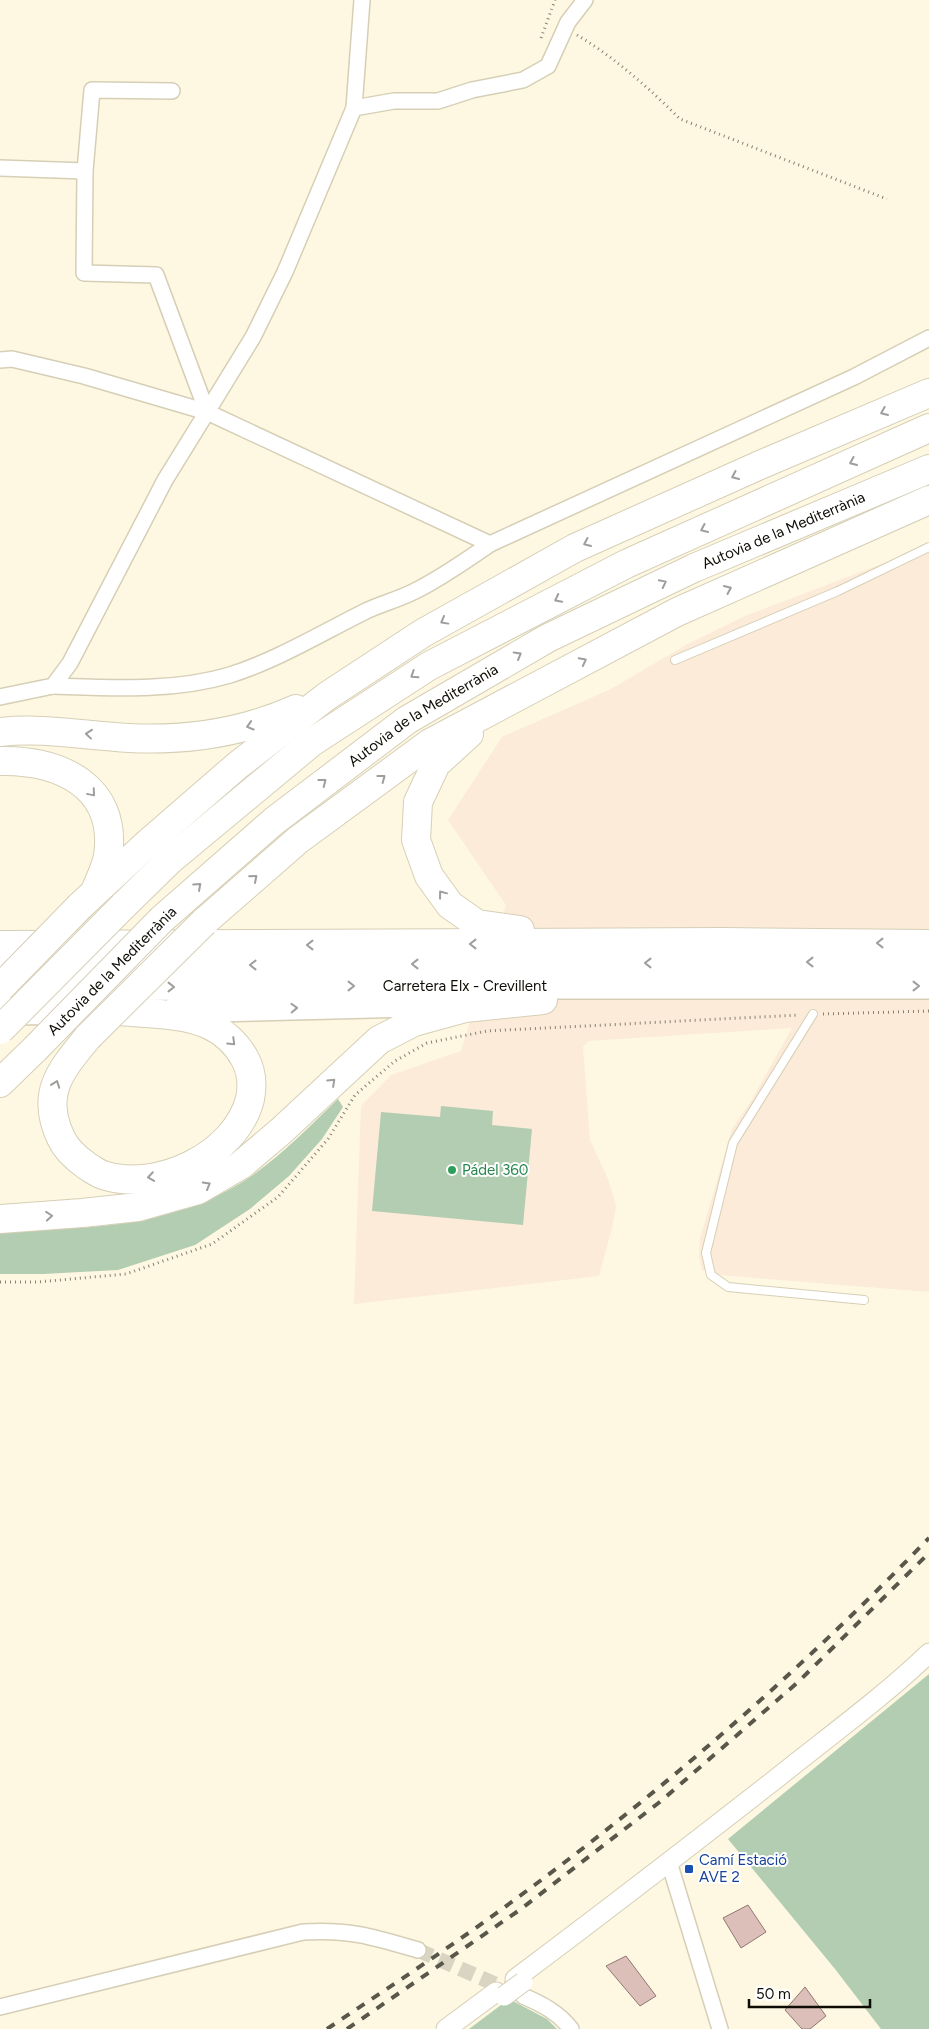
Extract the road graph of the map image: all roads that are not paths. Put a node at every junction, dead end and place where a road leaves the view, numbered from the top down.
1 (362, 0) edge
2 (585, 0) edge
3 (172, 91) dead end
4 (354, 108) junction
5 (0, 168) edge
6 (85, 171) junction
7 (929, 338) edge
8 (0, 360) edge
9 (929, 393) edge
10 (207, 412) junction
11 (929, 428) edge
12 (929, 469) edge
13 (929, 500) edge
14 (490, 544) junction
15 (929, 547) edge
16 (675, 660) dead end
17 (53, 686) junction
18 (327, 696) junction
19 (0, 697) edge
20 (502, 703) junction
21 (0, 732) edge
22 (0, 760) edge
23 (87, 900) junction
24 (723, 942) junction
25 (929, 944) edge
26 (0, 945) edge
27 (929, 962) edge
28 (0, 966) edge
29 (890, 986) junction
30 (929, 986) edge
31 (0, 988) edge
32 (543, 1000) junction
33 (120, 1011) junction
34 (0, 1012) edge
35 (813, 1014) road end
36 (0, 1030) edge
37 (0, 1083) edge
38 (0, 1218) edge
39 (864, 1300) dead end
40 (929, 1652) edge
41 (929, 1662) edge
42 (671, 1866) junction
43 (418, 1950) tunnel mouth
44 (521, 1986) junction
45 (500, 1994) junction
46 (0, 2007) edge
47 (446, 2029) edge
48 (459, 2029) edge
49 (571, 2029) edge
50 (720, 2029) edge

1 - 4 street
2 - 4 street
3 - 6 street
4 - 10 street
5 - 6 street
6 - 10 street
7 - 14 street
8 - 10 street
9 -> 18 highway
10 - 14 street
10 - 17 street
11 -> 36 highway, bridge
37 -> 12 highway, Autovia de la Mediterrània, bridge
20 -> 13 highway
14 - 17 street
15 - 16 lane
17 - 19 street
18 -> 21 highway
18 - 23 highway
24 -> 20 highway
33 -> 20 highway, bridge
22 -> 23 highway
23 - 31 highway, bridge
25 -> 24 highway
24 -> 26 highway
27 -> 28 highway, Carretera Elx - Crevillent
29 -> 30 highway, Carretera Elx - Crevillent
31 -> 29 highway, Carretera Elx - Crevillent
29 - 32 highway
33 -> 32 highway
38 -> 32 highway
33 - 34 highway
35 - 39 lane
40 - 42 street
41 - 42 street
42 - 44 street
42 - 50 street
43 - 46 street
44 - 45 street
44 - 49 street
45 - 47 street
45 - 48 street

